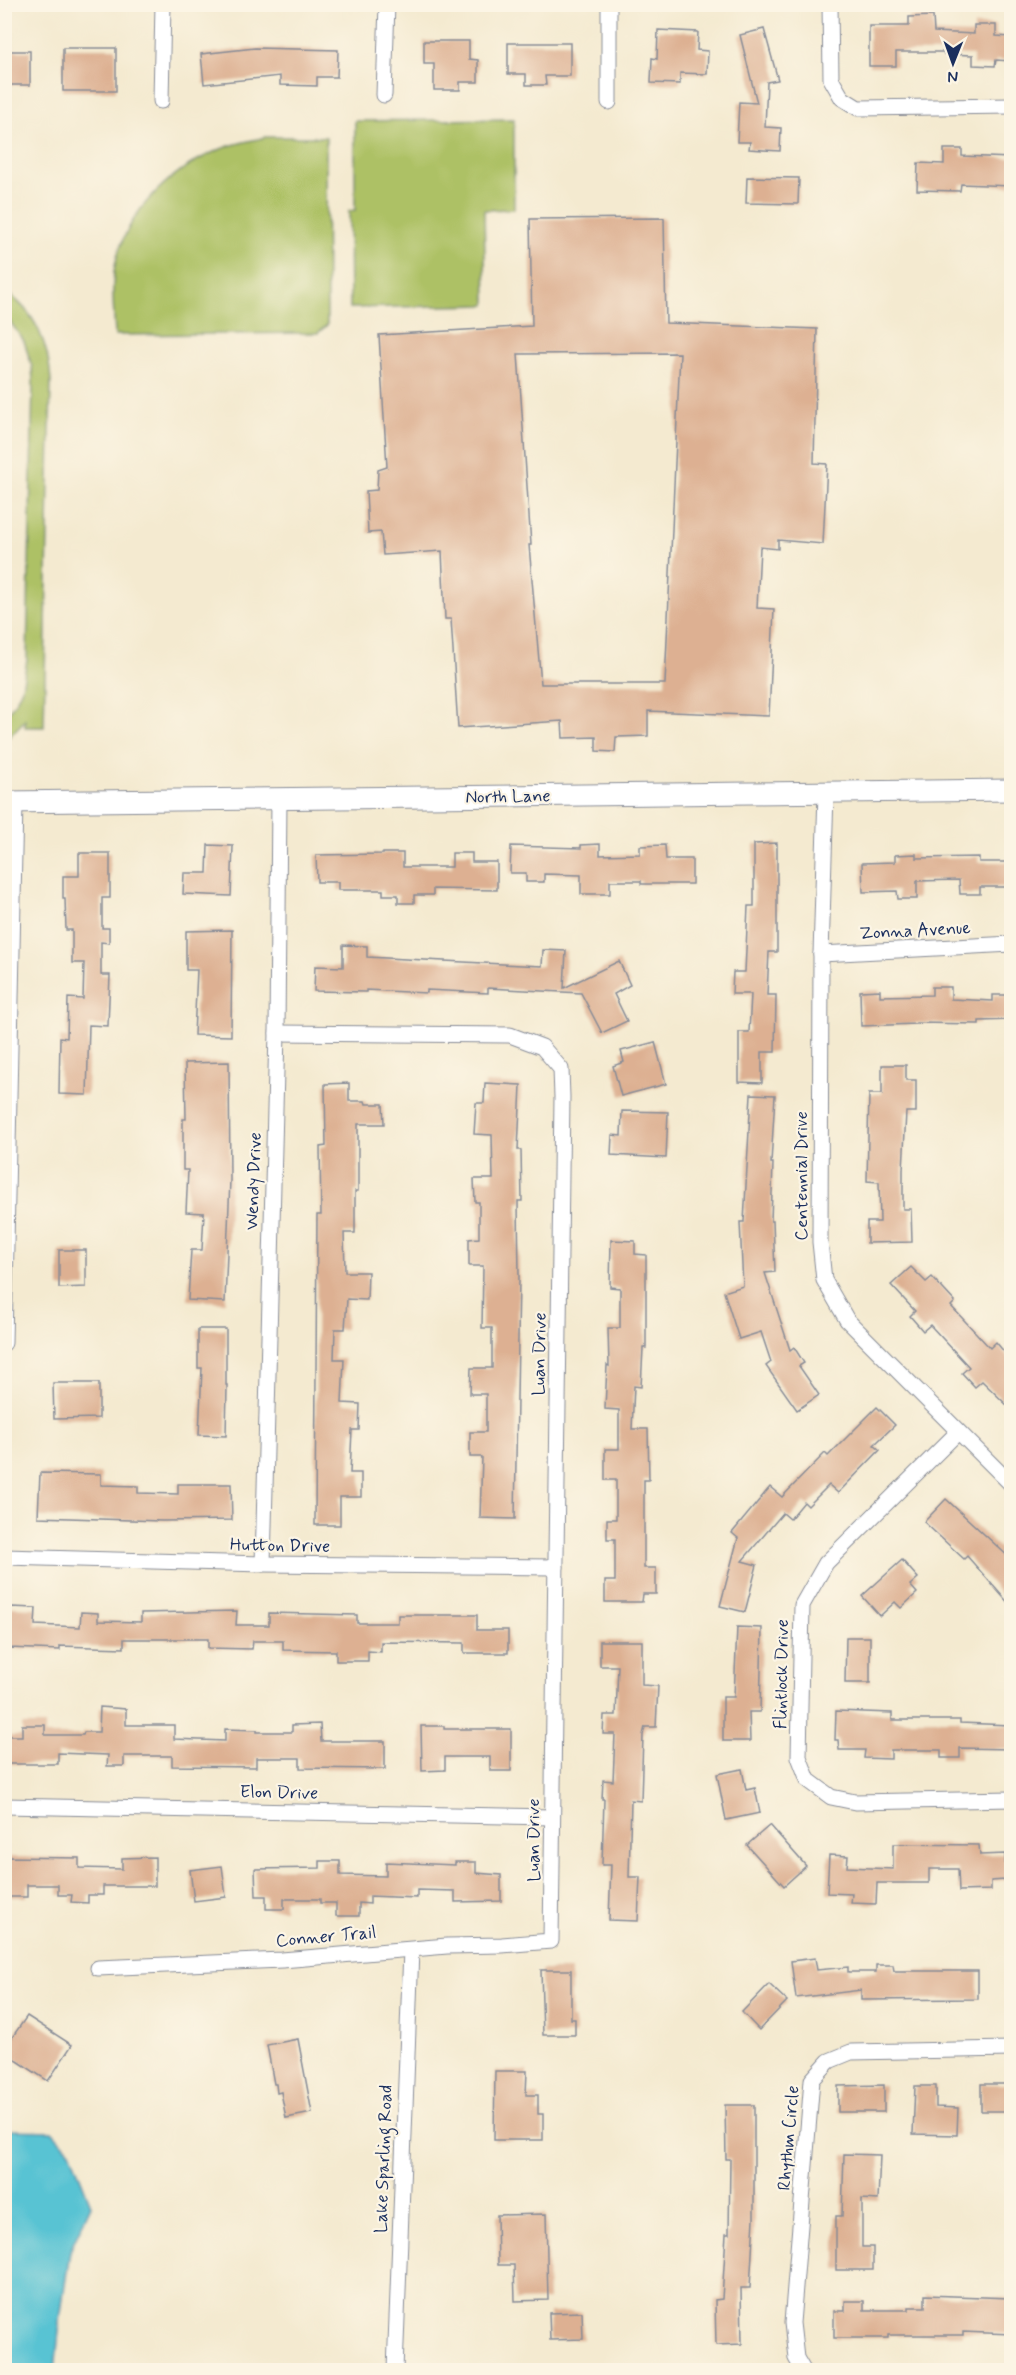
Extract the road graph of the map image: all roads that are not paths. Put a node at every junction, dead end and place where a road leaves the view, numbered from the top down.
1 (163, 4) edge
2 (387, 4) edge
3 (609, 4) edge
4 (830, 4) edge
5 (384, 95) dead end
6 (160, 101) dead end
7 (609, 102) dead end
8 (1011, 106) edge
9 (1011, 790) edge
10 (826, 793) junction
11 (279, 798) junction
12 (10, 802) edge
13 (1011, 944) edge
14 (821, 954) junction
15 (277, 1033) junction
16 (8, 1034) edge
17 (6, 1260) edge
18 (4, 1343) edge
19 (958, 1432) junction
20 (1011, 1485) edge
21 (4, 1557) edge
22 (263, 1564) junction
23 (556, 1567) junction
24 (1011, 1799) edge
25 (4, 1806) edge
26 (552, 1817) junction
27 (552, 1936) joint
28 (411, 1950) junction
29 (98, 1968) dead end
30 (1011, 2049) edge
31 (395, 2370) edge
32 (803, 2370) edge

1 - 6 street
2 - 5 street
3 - 7 street
4 - 8 street
9 - 10 street, North Lane
10 - 11 street, North Lane
10 - 14 street, Centennial Drive
11 - 12 street, North Lane
11 - 15 street, Wendy Drive
12 - 16 street
13 - 14 street, Zonna Avenue
14 - 19 street, Centennial Drive
15 - 22 street, Wendy Drive
15 - 23 street, Luan Drive
16 - 17 street
17 - 18 street
19 - 20 street, Centennial Drive
19 - 24 street, Flintlock Drive
21 - 22 street, Hutton Drive
22 - 23 street, Hutton Drive
23 - 26 street, Luan Drive
25 - 26 street, Elon Drive
26 - 27 street, Luan Drive
27 - 28 street, Conner Trail
28 - 29 street, Conner Trail
28 - 31 street, Lake Sparling Road
30 - 32 street, Rhythm Circle

